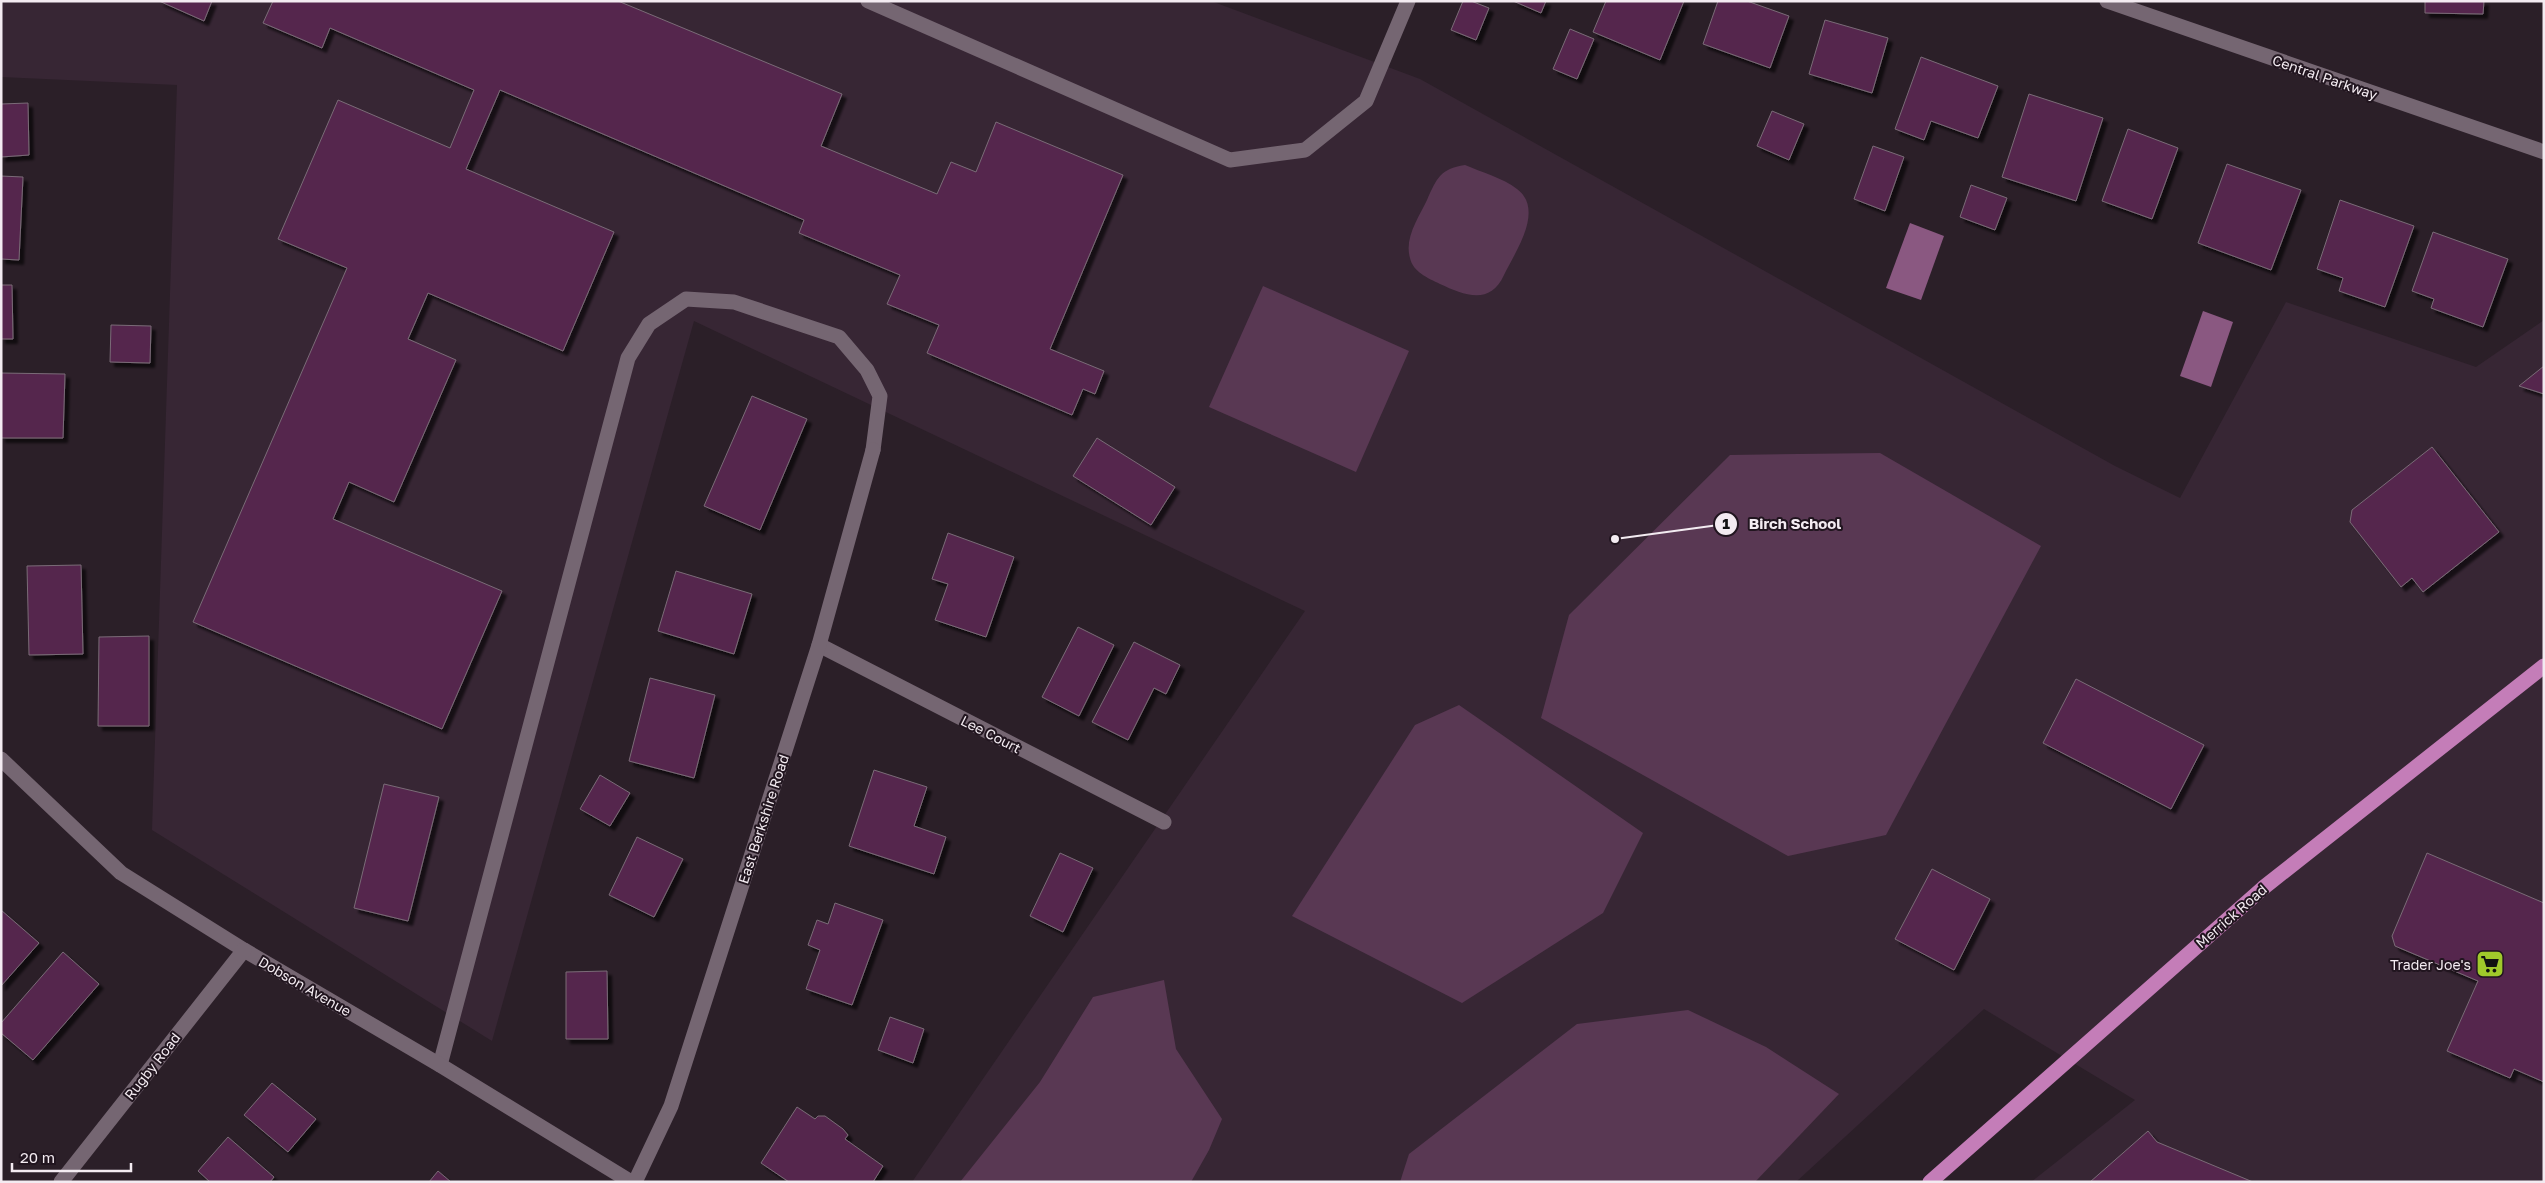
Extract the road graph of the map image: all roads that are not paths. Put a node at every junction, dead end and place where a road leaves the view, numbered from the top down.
1 (868, 1) edge
2 (1408, 1) edge
3 (2107, 1) edge
4 (2123, 4) edge
5 (2544, 152) edge
6 (819, 645) junction
7 (2544, 666) edge
8 (1, 759) edge
9 (1164, 822) dead end
10 (244, 950) junction
11 (440, 1065) junction
12 (60, 1182) edge
13 (631, 1182) edge
14 (635, 1182) edge
15 (1930, 1182) edge

1 - 2 street
3 - 4 street, Central Parkway
4 - 5 street, Central Parkway
6 - 9 street, Lee Court
6 - 11 street, East Berkshire Road
6 - 14 street, East Berkshire Road
7 - 15 main road, Merrick Road
8 - 10 street, Dobson Avenue
10 - 11 street, Dobson Avenue
10 - 12 street, Rugby Road
11 - 13 street, Dobson Avenue

